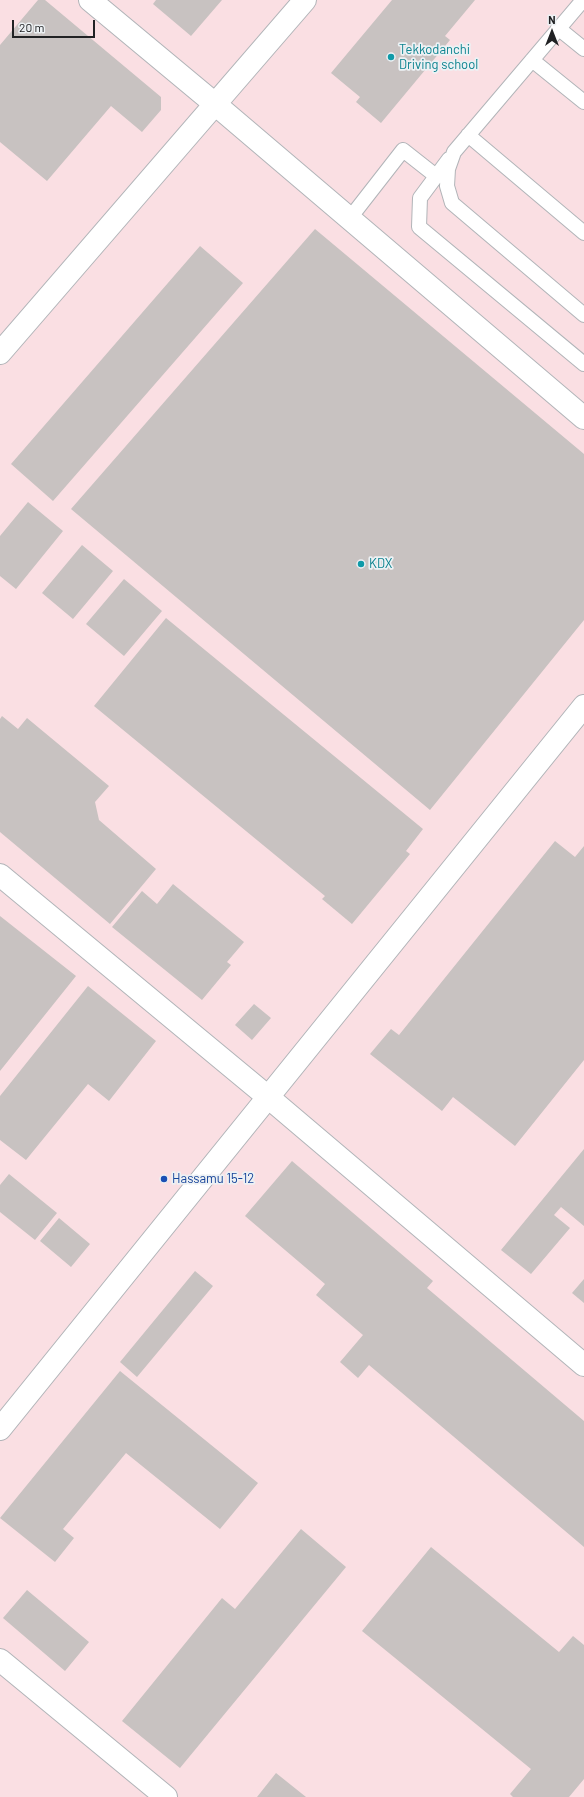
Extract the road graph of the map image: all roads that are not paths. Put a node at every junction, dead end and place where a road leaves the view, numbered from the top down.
1 (90, 0) edge
2 (305, 0) edge
3 (582, 4) edge
4 (558, 28) junction
5 (584, 49) edge
6 (532, 60) junction
7 (584, 102) edge
8 (215, 104) junction
9 (468, 135) junction
10 (454, 152) junction
11 (436, 176) junction
12 (350, 218) junction
13 (584, 233) edge
14 (584, 315) edge
15 (0, 353) edge
16 (584, 364) edge
17 (584, 418) edge
18 (584, 706) edge
19 (0, 875) edge
20 (268, 1097) junction
21 (584, 1365) edge
22 (0, 1429) edge
23 (0, 1660) edge
24 (166, 1797) edge

1 - 8 street
2 - 8 street
3 - 4 lane
4 - 5 lane
4 - 6 lane
6 - 7 lane
6 - 9 lane
8 - 12 street
8 - 15 street
9 - 10 lane
9 - 13 lane
10 - 11 lane
10 - 14 lane
11 - 12 lane
11 - 16 lane
12 - 17 street
18 - 20 street
19 - 20 street
20 - 21 street
20 - 22 street
23 - 24 street

